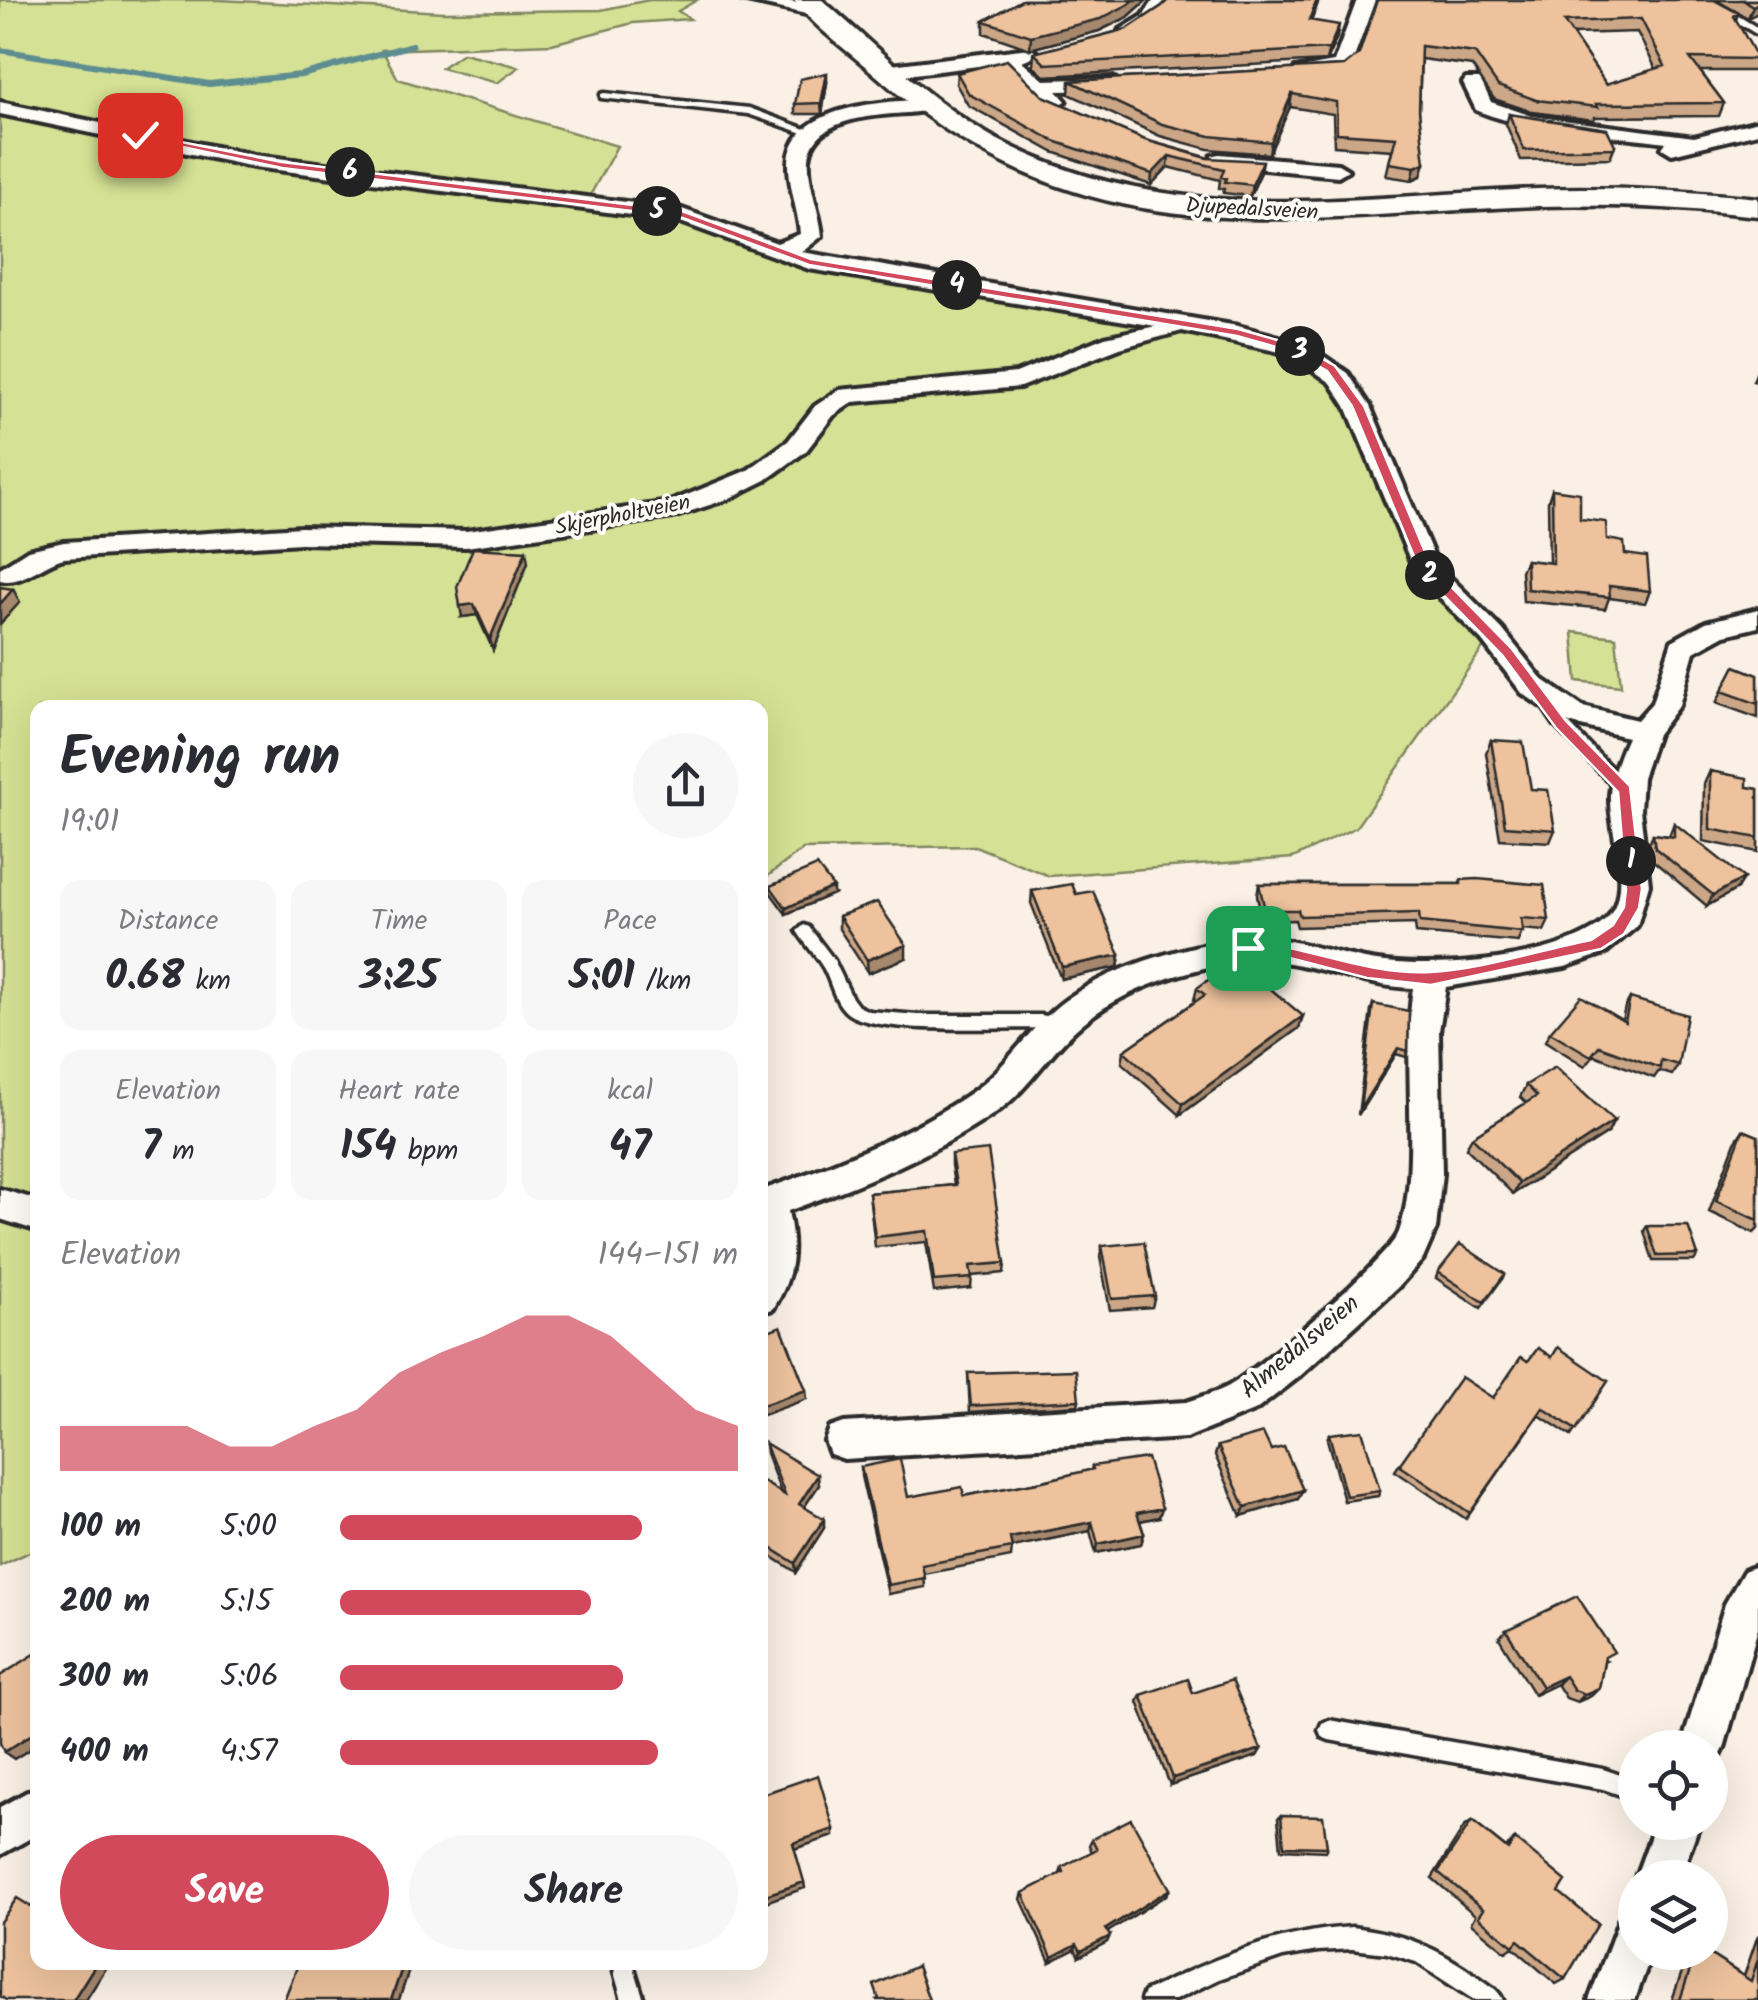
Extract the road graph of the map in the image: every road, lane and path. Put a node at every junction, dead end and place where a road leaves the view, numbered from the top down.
1 (752, 0) edge
2 (1163, 0) edge
3 (1366, 0) edge
4 (1710, 4) edge
5 (813, 5) edge
6 (1758, 32) edge
7 (1099, 42) edge
8 (1051, 51) edge
9 (1008, 58) junction
10 (891, 71) junction
11 (1279, 74) edge
12 (1138, 83) edge
13 (1472, 83) dead end
14 (1042, 86) junction
15 (604, 96) dead end
16 (930, 104) junction
17 (0, 108) edge
18 (1069, 108) edge
19 (1758, 127) edge
20 (809, 132) junction
21 (1191, 155) edge
22 (1338, 170) dead end
23 (1758, 206) edge
24 (811, 236) junction
25 (769, 250) junction
26 (840, 267) junction
27 (1195, 326) junction
28 (9, 574) dead end
29 (1758, 618) edge
30 (1544, 698) junction
31 (1644, 731) junction
32 (1625, 790) junction
33 (804, 931) dead end
34 (1431, 978) junction
35 (1061, 1023) junction
36 (768, 1203) edge
37 (0, 1204) edge
38 (30, 1213) edge
39 (768, 1213) edge
40 (768, 1280) edge
41 (844, 1441) dead end
42 (1758, 1585) edge
43 (1328, 1730) dead end
44 (1707, 1730) edge
45 (1618, 1784) edge
46 (30, 1813) edge
47 (0, 1834) edge
48 (1623, 1970) edge
49 (625, 1972) dead end
50 (633, 2000) edge
51 (1152, 2000) edge
52 (1492, 2000) edge
53 (1612, 2000) edge

1 - 5 street
2 - 7 street
3 - 11 street
4 - 6 lane
5 - 10 street, Djupedalsveien
8 - 9 street
9 - 10 street
9 - 14 street
10 - 16 street, Djupedalsveien
12 - 14 street
13 - 19 street
14 - 18 street
15 - 20 lane
16 - 20 street
16 - 23 street, Djupedalsveien
17 - 25 street, Skjerpholtveien
20 - 24 street
21 - 22 street
24 - 25 street
24 - 26 street
25 - 26 street, Skjerpholtveien
26 - 27 street, Skjerpholtveien
27 - 28 street, Skjerpholtveien
27 - 30 street, Skjerpholtveien
29 - 31 street
30 - 31 street, Skjerpholtveien
30 - 32 lane
31 - 32 street
32 - 34 street
33 - 35 lane
34 - 35 street
34 - 41 street, Almedalsveien
35 - 36 street
37 - 38 street
39 - 40 street
42 - 44 street
43 - 45 lane
46 - 47 street
48 - 53 street
49 - 50 lane
51 - 52 lane

